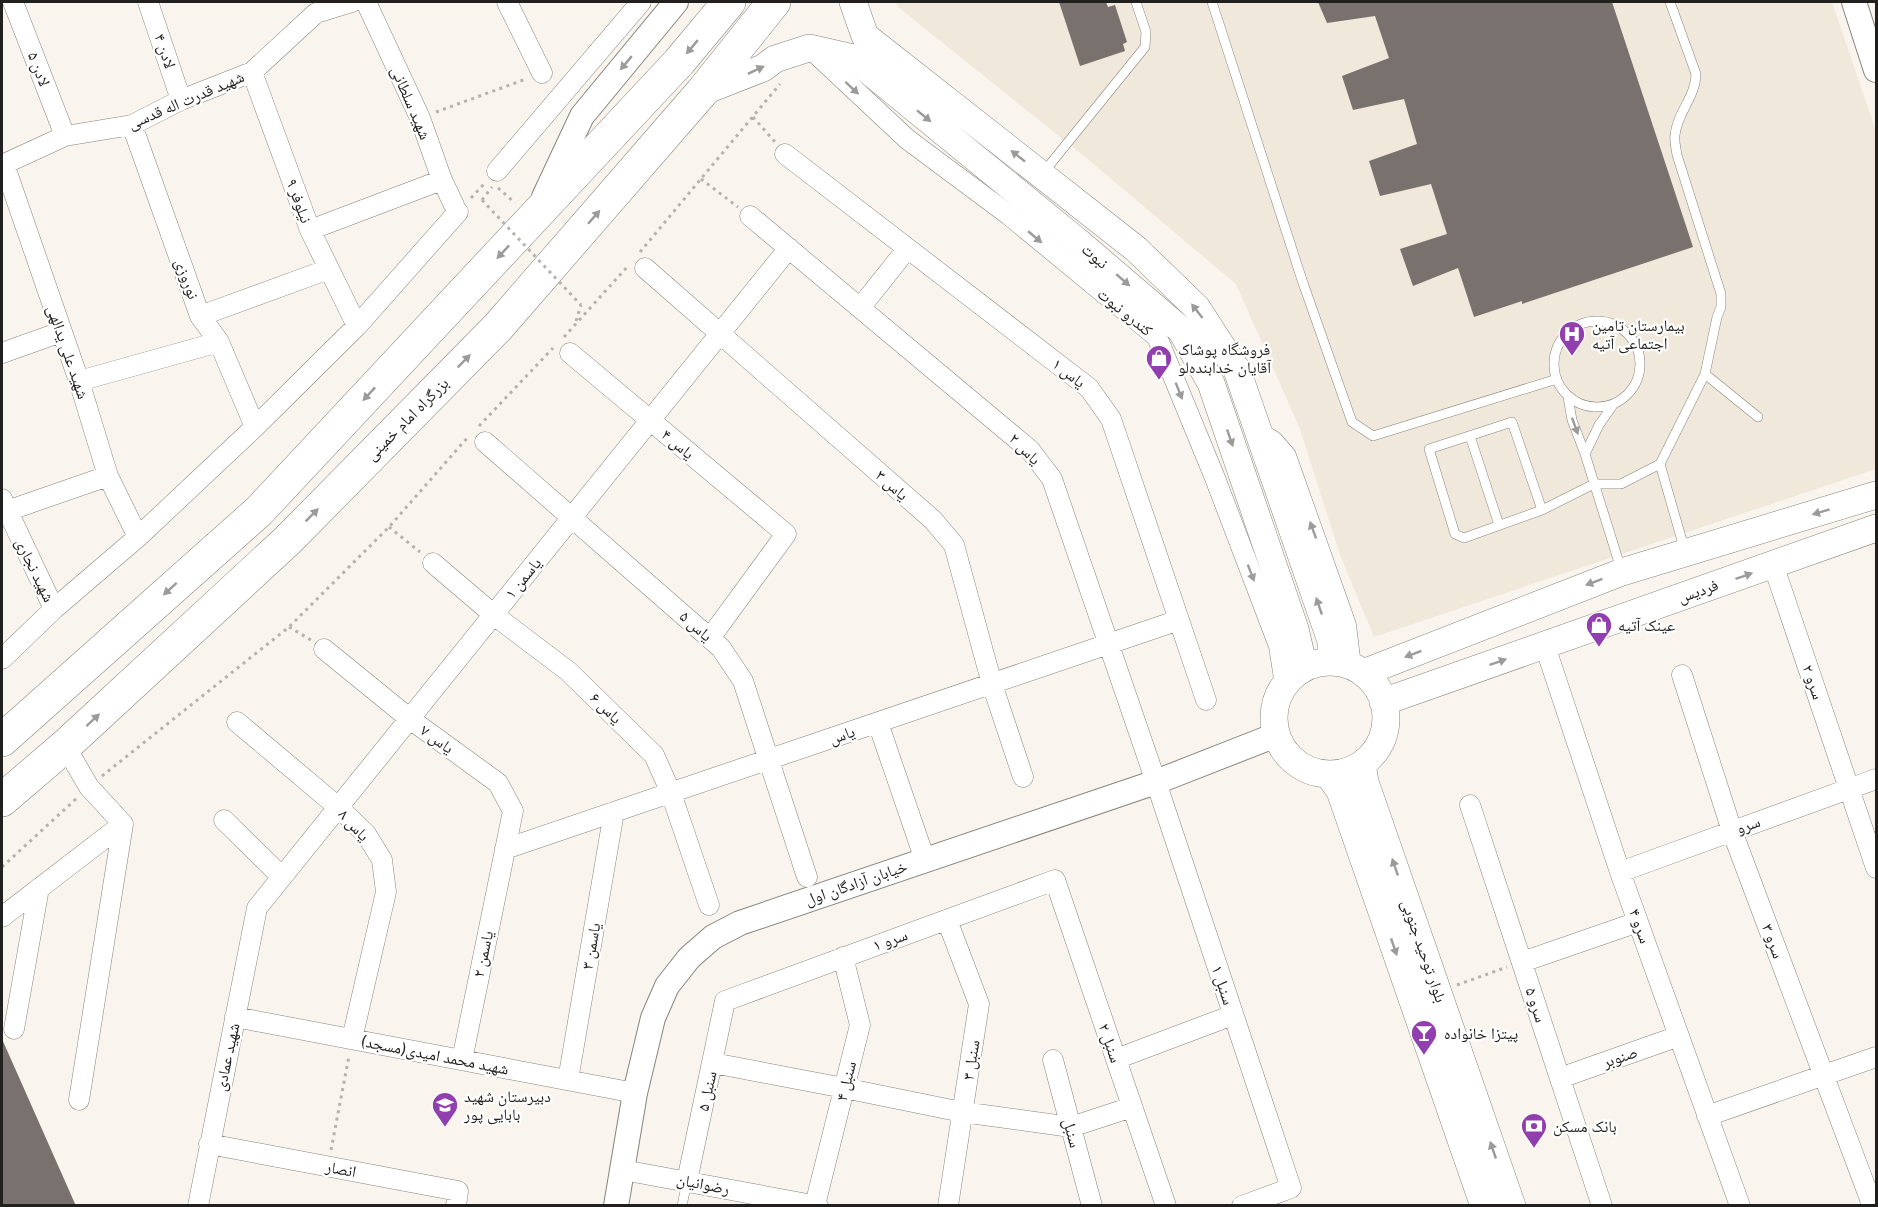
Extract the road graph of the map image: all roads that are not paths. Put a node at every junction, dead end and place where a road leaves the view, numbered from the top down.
1 (13, 2) edge
2 (148, 2) edge
3 (352, 2) edge
4 (366, 2) edge
5 (507, 2) edge
6 (641, 2) edge
7 (676, 2) edge
8 (729, 2) edge
9 (774, 2) edge
10 (853, 2) edge
11 (1136, 2) edge
12 (1212, 2) edge
13 (1670, 2) edge
14 (1854, 2) edge
15 (313, 7) edge
16 (1876, 70) edge
17 (252, 72) junction
18 (542, 73) road end
19 (702, 92) junction
20 (181, 100) junction
21 (132, 125) junction
22 (64, 136) junction
23 (785, 154) road end
24 (3, 165) edge
25 (1041, 174) junction
26 (495, 178) road end
27 (442, 180) junction
28 (750, 216) road end
29 (533, 219) junction
30 (310, 230) junction
31 (789, 248) junction
32 (907, 249) junction
33 (636, 263) road end
34 (329, 269) junction
35 (860, 308) junction
36 (200, 315) junction
37 (357, 326) junction
38 (62, 332) junction
39 (721, 333) junction
40 (219, 342) junction
41 (561, 347) road end
42 (2, 353) edge
43 (1705, 374) junction
44 (1557, 379) junction
45 (79, 381) junction
46 (1568, 397) junction
47 (1613, 405) junction
48 (1758, 417) dead end
49 (650, 420) junction
50 (255, 427) junction
51 (1470, 436) junction
52 (485, 442) dead end
53 (1585, 454) junction
54 (1660, 464) junction
55 (108, 476) junction
56 (1594, 484) junction
57 (1876, 495) edge
58 (4, 505) edge
59 (1542, 510) junction
60 (260, 511) junction
61 (572, 517) junction
62 (1499, 525) junction
63 (1876, 528) edge
64 (138, 537) junction
65 (288, 540) junction
66 (1686, 553) junction
67 (208, 555) junction
68 (433, 563) road end
69 (1622, 572) junction
70 (1777, 576) dead end
71 (231, 592) junction
72 (54, 609) junction
73 (494, 615) junction
74 (1179, 620) junction
75 (710, 638) junction
76 (1109, 644) junction
77 (1545, 646) junction
78 (324, 649) road end
79 (2, 659) edge
80 (1348, 667) junction
81 (1682, 675) dead end
82 (1294, 676) junction
83 (992, 684) junction
84 (1206, 700) dead end
85 (1383, 702) junction
86 (410, 719) junction
87 (237, 722) dead end
88 (878, 723) junction
89 (1276, 735) junction
90 (2, 740) edge
91 (65, 746) junction
92 (770, 759) junction
93 (1362, 764) junction
94 (1329, 775) junction
95 (1023, 777) dead end
96 (1876, 779) edge
97 (1156, 782) junction
98 (1850, 789) junction
99 (671, 793) junction
100 (2, 800) edge
101 (1470, 805) dead end
102 (338, 807) junction
103 (614, 812) junction
104 (224, 820) dead end
105 (123, 824) junction
106 (1732, 831) junction
107 (505, 849) junction
108 (925, 860) junction
109 (1876, 868) edge
110 (1620, 872) junction
111 (282, 877) junction
112 (807, 877) dead end
113 (1054, 880) joint
114 (39, 888) junction
115 (709, 905) dead end
116 (257, 908) joint
117 (2, 917) edge
118 (946, 920) junction
119 (1638, 922) junction
120 (843, 957) junction
121 (1522, 962) junction
122 (725, 1001) joint
123 (1233, 1016) junction
124 (236, 1017) junction
125 (14, 1029) dead end
126 (1679, 1036) junction
127 (352, 1039) junction
128 (1876, 1058) edge
129 (1116, 1059) junction
130 (462, 1060) junction
131 (1053, 1060) dead end
132 (713, 1063) junction
133 (1824, 1076) junction
134 (1560, 1078) junction
135 (567, 1080) junction
136 (844, 1088) junction
137 (634, 1093) junction
138 (79, 1100) dead end
139 (1132, 1107) junction
140 (962, 1112) junction
141 (1707, 1116) junction
142 (1071, 1127) junction
143 (209, 1144) junction
144 (623, 1170) junction
145 (687, 1181) junction
146 (746, 1199) edge
147 (816, 1205) edge
148 (198, 1206) edge
149 (456, 1206) edge
150 (616, 1206) edge
151 (682, 1206) edge
152 (948, 1206) edge
153 (1092, 1206) edge
154 (1166, 1206) edge
155 (1242, 1206) edge
156 (1484, 1206) edge
157 (1512, 1206) edge
158 (1602, 1206) edge
159 (1740, 1206) edge
160 (1870, 1206) edge

1 - 22 street, لادن ۵
2 - 20 street, لادن ۴
3 - 15 street, شهید قدرت اله قدسی
4 - 27 street, شهید سلطانی
5 - 18 street
6 - 26 street
7 -> 29 street
8 -> 29 highway
9 - 19 highway, بزرگراه امام خمینی
25 -> 10 main road, نبوت
11 - 25 lane
12 - 44 lane
13 - 43 lane
14 - 16 street
15 - 17 street, شهید قدرت اله قدسی
17 - 20 street, شهید قدرت اله قدسی
17 - 30 street, نیلوفر ۹
65 -> 19 highway, بزرگراه امام خمینی
19 -> 82 main road, نبوت
20 - 21 street, شهید قدرت اله قدسی
21 - 22 street, شهید قدرت اله قدسی
21 - 36 street, نوروزی
22 - 24 street, شهید قدرت اله قدسی
23 - 32 street, یاس ۱
24 - 38 street, شهید علی یدالهی
80 -> 25 main road, نبوت
27 - 30 street
27 - 37 street, شهید سلطانی
28 - 31 street, یاس ۲
29 -> 60 highway
30 - 34 street, نیلوفر ۹
31 - 35 street, یاس ۲
31 - 39 street, یاسمن ۱
32 - 35 street
32 - 74 street, یاس ۱
33 - 39 street, یاس ۳
34 - 36 street
34 - 37 street, نیلوفر ۹
35 - 76 street, یاس ۲
36 - 40 street, نوروزی
37 - 50 street
38 - 42 street
38 - 45 street, شهید علی یدالهی
39 - 49 street, یاسمن ۱
39 - 83 street, یاس ۳
40 - 45 street
40 - 50 street, نوروزی
41 - 49 street, یاس ۴
43 - 48 lane
43 - 54 lane
44 - 46 lane
44 - 47 lane
45 - 55 street, شهید علی یدالهی
46 - 47 lane
46 -> 53 lane
47 - 53 lane
49 - 61 street, یاسمن ۱
49 - 75 street, یاس ۴
50 - 64 street
51 - 59 lane
51 - 62 lane
51 - 62 lane
52 - 61 street, یاس ۵
53 - 56 lane
54 - 56 lane
54 - 66 lane
55 - 58 street
55 - 64 street, شهید علی یدالهی
56 - 59 lane
56 - 69 lane
57 -> 66 main road
58 - 72 street, شهید نجاری
59 - 62 lane
60 - 65 highway
60 - 67 highway
61 - 73 street, یاسمن ۱
61 - 75 street, یاس ۵
77 -> 63 main road, فردیس
64 - 72 street
65 - 71 highway, بزرگراه امام خمینی
66 - 69 main road
67 - 71 highway
67 -> 90 highway
68 - 73 street, یاس ۶
69 -> 80 main road
70 - 98 street, سرو ۲
91 -> 71 highway, بزرگراه امام خمینی
72 - 79 street
73 - 86 street, یاسمن ۱
73 - 99 street, یاس ۶
74 - 76 street, یاس
74 - 84 street, یاس ۱
75 - 92 street, یاس ۵
76 - 83 street, یاس
76 - 97 street, یاس ۲
85 -> 77 main road, فردیس
77 - 110 street, سرو ۴
78 - 86 street, یاس ۷
80 - 82 main road
80 - 85 main road
81 - 106 street, سرو ۳
82 - 89 main road
83 - 88 street, یاس
83 - 95 street, یاس ۳
85 - 93 main road
86 - 102 street, یاسمن ۱
86 - 107 street, یاس ۷
87 - 102 street, یاس ۸
88 - 92 street, یاس
88 - 108 street
89 - 94 main road
89 - 97 street, خیابان آزادگان اول
91 - 100 highway, بزرگراه امام خمینی
91 - 105 street
92 - 99 street, یاس
92 - 112 street, یاس ۵
93 - 94 main road
157 -> 93 main road, بلوار توحید جنوبی
94 -> 156 main road, بلوار توحید جنوبی
96 - 98 street, سرو
97 - 108 street, خیابان آزادگان اول
97 - 123 street, سنبل ۱
98 - 106 street, سرو
98 - 109 street, سرو ۲
99 - 103 street, یاس
99 - 115 street, یاس ۶
101 - 121 street, سرو ۵
102 - 111 street, یاسمن ۱
102 - 127 street, یاس ۸
103 - 107 street, یاس
103 - 135 street, یاسمن ۳
104 - 111 street
105 - 114 street
105 - 138 street
106 - 110 street, سرو
106 - 133 street, سرو ۳
107 - 130 street, یاسمن ۲
108 - 137 street, خیابان آزادگان اول
110 - 119 street, سرو ۴
111 - 116 street, یاسمن ۱
113 - 118 street, سرو ۱
113 - 129 street, سنبل ۲
114 - 117 street
114 - 125 street
116 - 124 street, شهید عمادی
118 - 120 street, سرو ۱
118 - 140 street, سنبل ۳
119 - 121 street
119 - 126 street, سرو ۴
120 - 122 street, سرو ۱
120 - 136 street, سنبل ۴
121 - 134 street, سرو ۵
122 - 132 street, سنبل ۵
123 - 129 street
123 - 155 street, سنبل ۱
124 - 127 street, (مسجد)شهید محمد امیدی
124 - 143 street, شهید عمادی
126 - 134 street, صنوبر
126 - 141 street, سرو ۴
127 - 130 street, (مسجد)شهید محمد امیدی
128 - 133 street
129 - 139 street, سنبل ۲
130 - 135 street, (مسجد)شهید محمد امیدی
131 - 142 street, سنبل
132 - 136 street
132 - 145 street, سنبل ۵
133 - 141 street
133 - 160 street, سرو ۳
134 - 158 street, سرو ۵
135 - 137 street, (مسجد)شهید محمد امیدی
136 - 140 street
136 - 147 street, سنبل ۴
137 - 144 street, خیابان آزادگان اول
139 - 142 street
139 - 154 street, سنبل ۲
140 - 142 street
140 - 152 street, سنبل ۳
141 - 159 street, سرو ۴
142 - 153 street, سنبل
143 - 148 street, شهید عمادی
143 - 149 street, انصار
144 - 145 street, رضوانیان
144 - 150 street, خیابان آزادگان اول
145 - 146 street, رضوانیان
145 - 151 lane
146 - 147 street, رضوانیان

